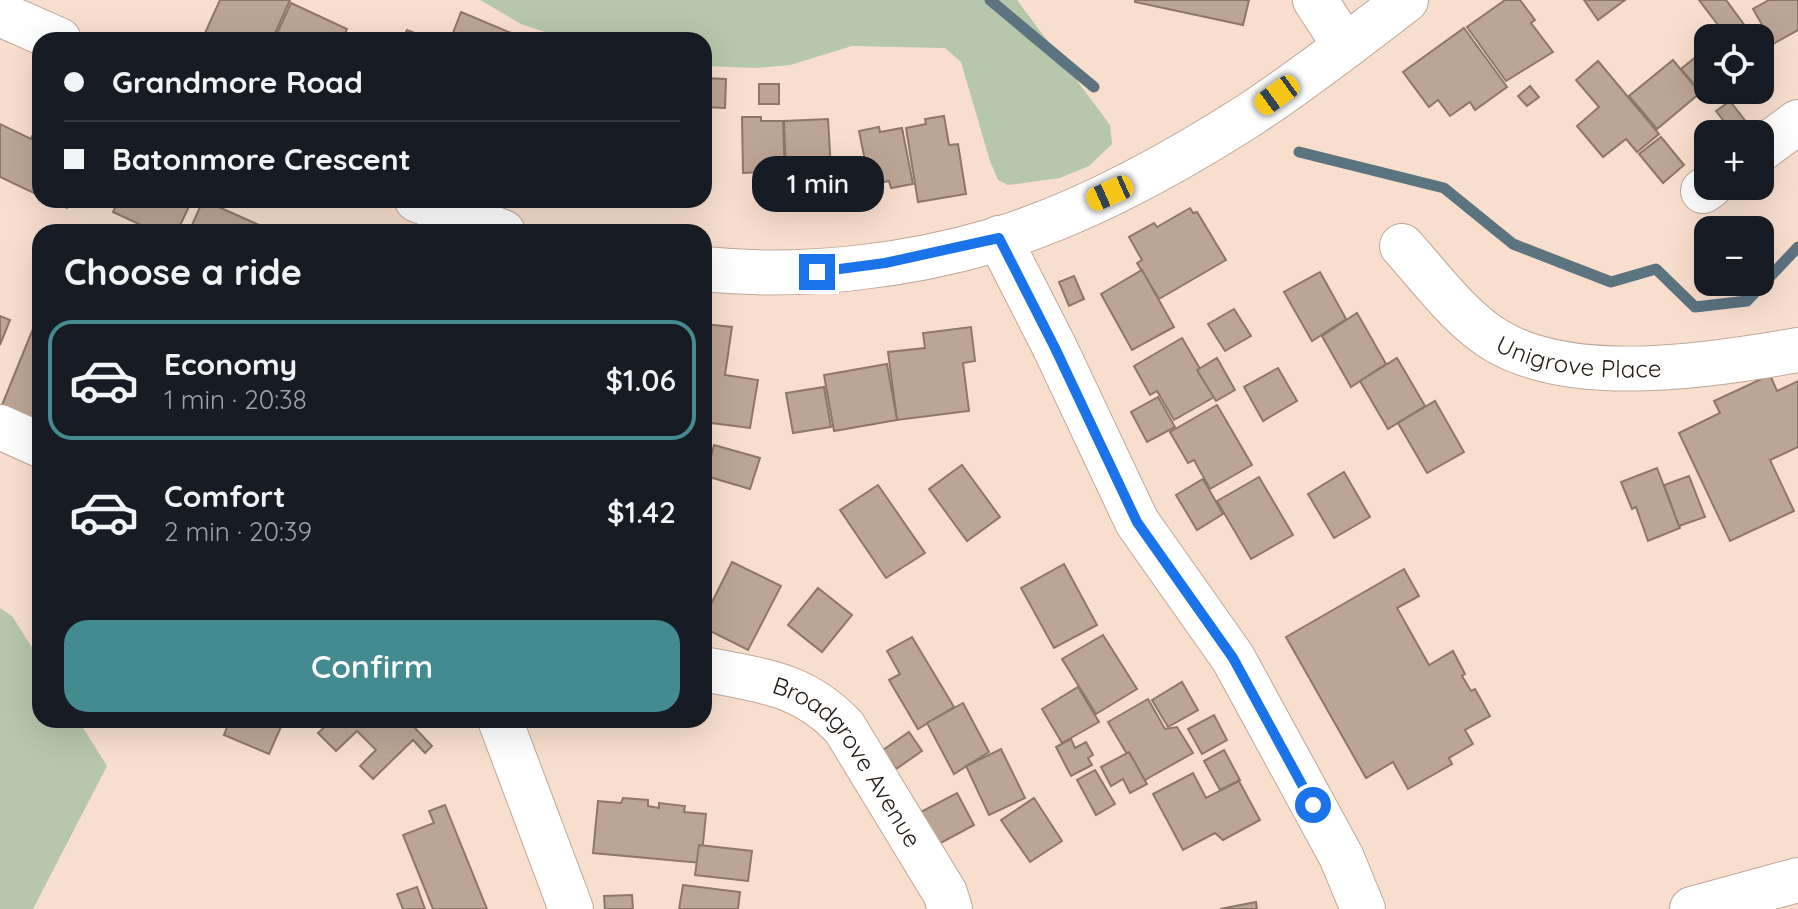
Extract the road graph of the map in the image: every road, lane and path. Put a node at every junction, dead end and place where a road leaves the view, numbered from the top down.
1 (1315, 0) edge
2 (1406, 0) edge
3 (0, 14) edge
4 (41, 32) edge
5 (1345, 46) junction
6 (1798, 122) edge
7 (1774, 140) edge
8 (438, 208) edge
9 (482, 224) edge
10 (999, 238) junction
11 (1402, 246) dead end
12 (712, 270) edge
13 (1798, 350) edge
14 (0, 427) edge
15 (32, 441) edge
16 (712, 671) edge
17 (503, 728) edge
18 (1798, 880) edge
19 (571, 909) edge
20 (950, 909) edge
21 (1363, 909) edge
22 (1692, 909) edge

1 - 5 street
2 - 5 street
3 - 4 street
5 - 10 street
6 - 7 street
8 - 9 street
10 - 12 street
10 - 21 street
11 - 13 street, Unigrove Place
14 - 15 street
16 - 20 street, Broadgrove Avenue
17 - 19 street
18 - 22 street

